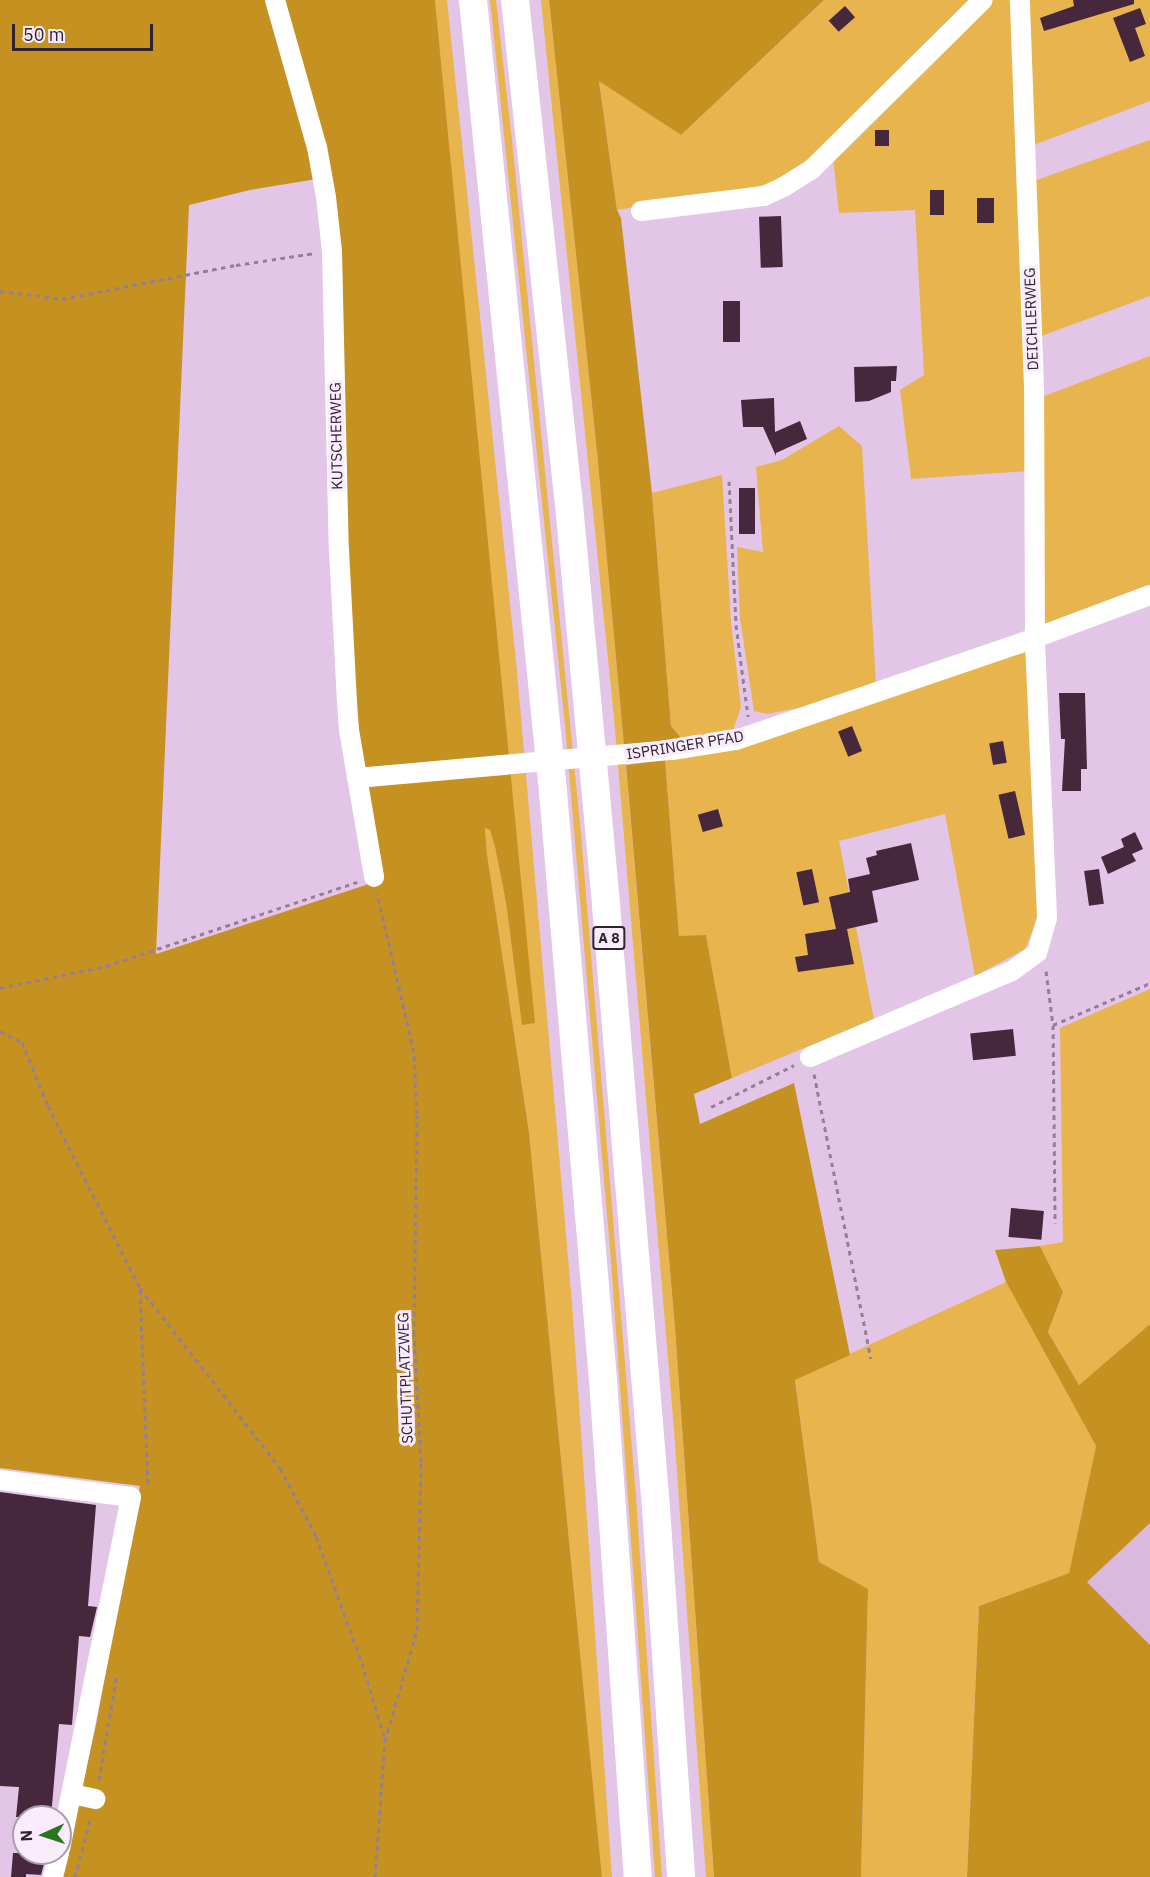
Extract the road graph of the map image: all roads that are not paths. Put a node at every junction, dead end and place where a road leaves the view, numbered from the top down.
1 (275, 0) edge
2 (473, 0) edge
3 (515, 0) edge
4 (983, 0) edge
5 (1020, 0) edge
6 (641, 211) dead end
7 (1150, 596) edge
8 (1035, 638) junction
9 (357, 778) junction
10 (374, 877) road end
11 (810, 1057) road end
12 (0, 1480) edge
13 (72, 1794) junction
14 (95, 1799) dead end
15 (70, 1805) edge
16 (638, 1877) edge
17 (681, 1877) edge

1 - 9 lane, KUTSCHERWEG
2 - 16 highway
3 - 17 highway, A 8
4 - 6 lane
5 - 8 lane, DEICHLERWEG
7 - 8 lane, ISPRINGER PFAD
8 - 9 lane, ISPRINGER PFAD
8 - 11 lane
9 - 10 lane, KUTSCHERWEG
12 - 13 lane
13 - 14 lane
13 - 15 lane

